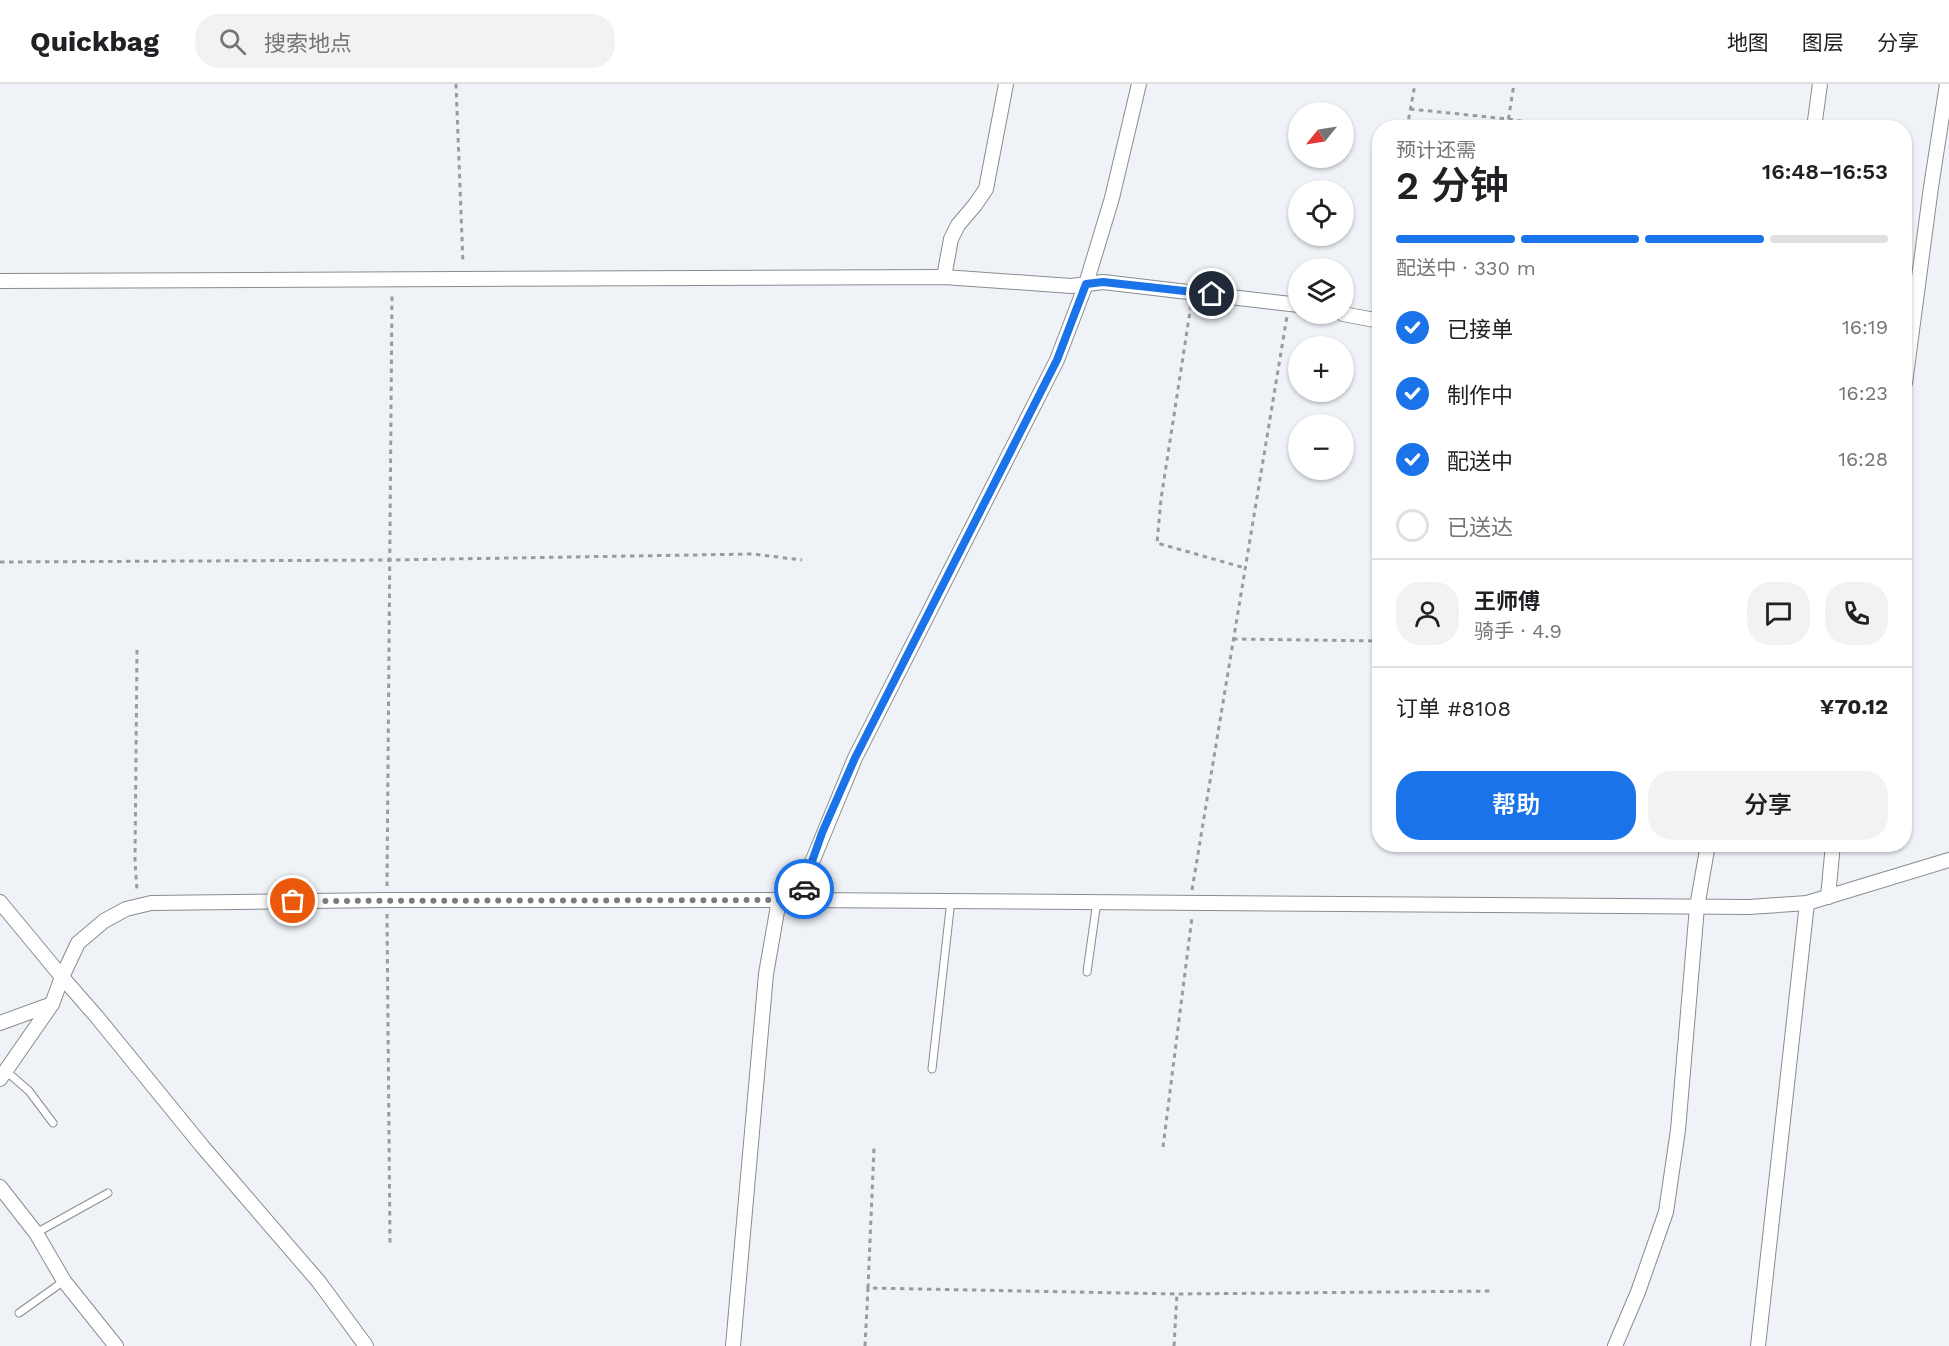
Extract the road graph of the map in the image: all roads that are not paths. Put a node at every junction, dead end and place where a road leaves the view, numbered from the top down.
1 (1006, 84) edge
2 (1139, 84) edge
3 (1820, 84) edge
4 (1947, 84) edge
5 (1815, 120) edge
6 (944, 277) junction
7 (0, 281) edge
8 (1086, 284) junction
9 (1288, 303) edge
10 (1354, 316) edge
11 (1372, 319) edge
12 (1912, 330) edge
13 (1707, 852) edge
14 (1832, 852) edge
15 (1949, 860) edge
16 (1828, 897) junction
17 (779, 900) junction
18 (802, 900) junction
19 (951, 900) junction
20 (1097, 901) junction
21 (0, 902) edge
22 (1807, 903) junction
23 (1702, 907) junction
24 (1087, 972) dead end
25 (62, 977) junction
26 (52, 1004) junction
27 (0, 1023) edge
28 (932, 1069) dead end
29 (3, 1075) edge
30 (53, 1123) dead end
31 (0, 1187) edge
32 (108, 1192) dead end
33 (36, 1233) junction
34 (64, 1281) junction
35 (19, 1313) dead end
36 (116, 1346) edge
37 (366, 1346) edge
38 (733, 1346) edge
39 (1615, 1346) edge
40 (1758, 1346) edge

1 - 6 street
2 - 8 street
3 - 5 street
4 - 12 street
6 - 7 street
6 - 8 street
8 - 9 street
8 - 18 street
10 - 11 street
13 - 23 street
14 - 16 street
15 - 16 street
16 - 22 street
17 - 18 street
17 - 25 street
17 - 38 street
18 - 19 street
19 - 20 street
19 - 28 lane
20 - 23 street
20 - 24 lane
21 - 25 street
22 - 23 street
22 - 40 street
23 - 39 street
25 - 26 street
25 - 37 street
26 - 27 street
26 - 29 street
29 - 30 lane
31 - 33 street
32 - 33 lane
33 - 34 street
34 - 35 lane
34 - 36 street

